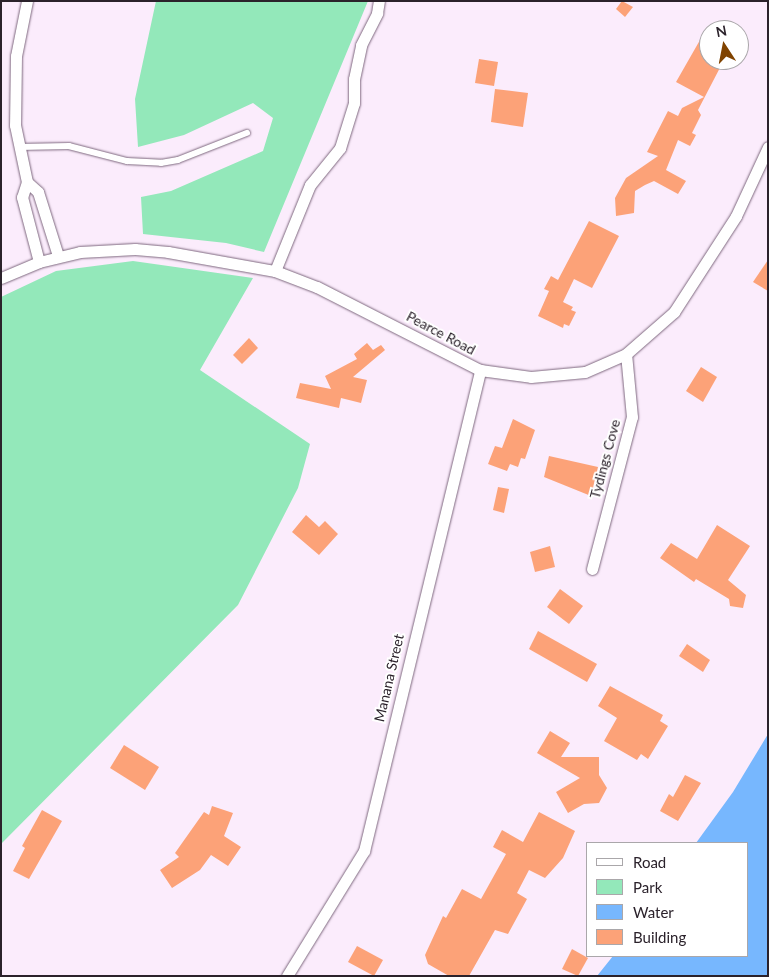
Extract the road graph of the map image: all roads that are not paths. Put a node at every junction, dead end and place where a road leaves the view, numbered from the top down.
1 (27, 1) edge
2 (379, 1) edge
3 (247, 133) dead end
4 (19, 146) junction
5 (768, 147) edge
6 (26, 182) junction
7 (44, 209) junction
8 (26, 212) junction
9 (58, 256) junction
10 (38, 262) junction
11 (275, 271) junction
12 (1, 278) edge
13 (626, 354) junction
14 (480, 370) junction
15 (592, 569) dead end
16 (286, 976) edge

1 - 4 street
2 - 11 street
3 - 4 lane
4 - 6 street
5 - 13 street, Pearce Road
6 - 7 street
6 - 8 street
7 - 8 lane
7 - 9 street
8 - 10 street
9 - 10 street, Pearce Road
9 - 11 street, Pearce Road
10 - 12 street, Pearce Road
11 - 14 street, Pearce Road
13 - 14 street, Pearce Road
13 - 15 street, Tydings Cove
14 - 16 street, Manana Street

